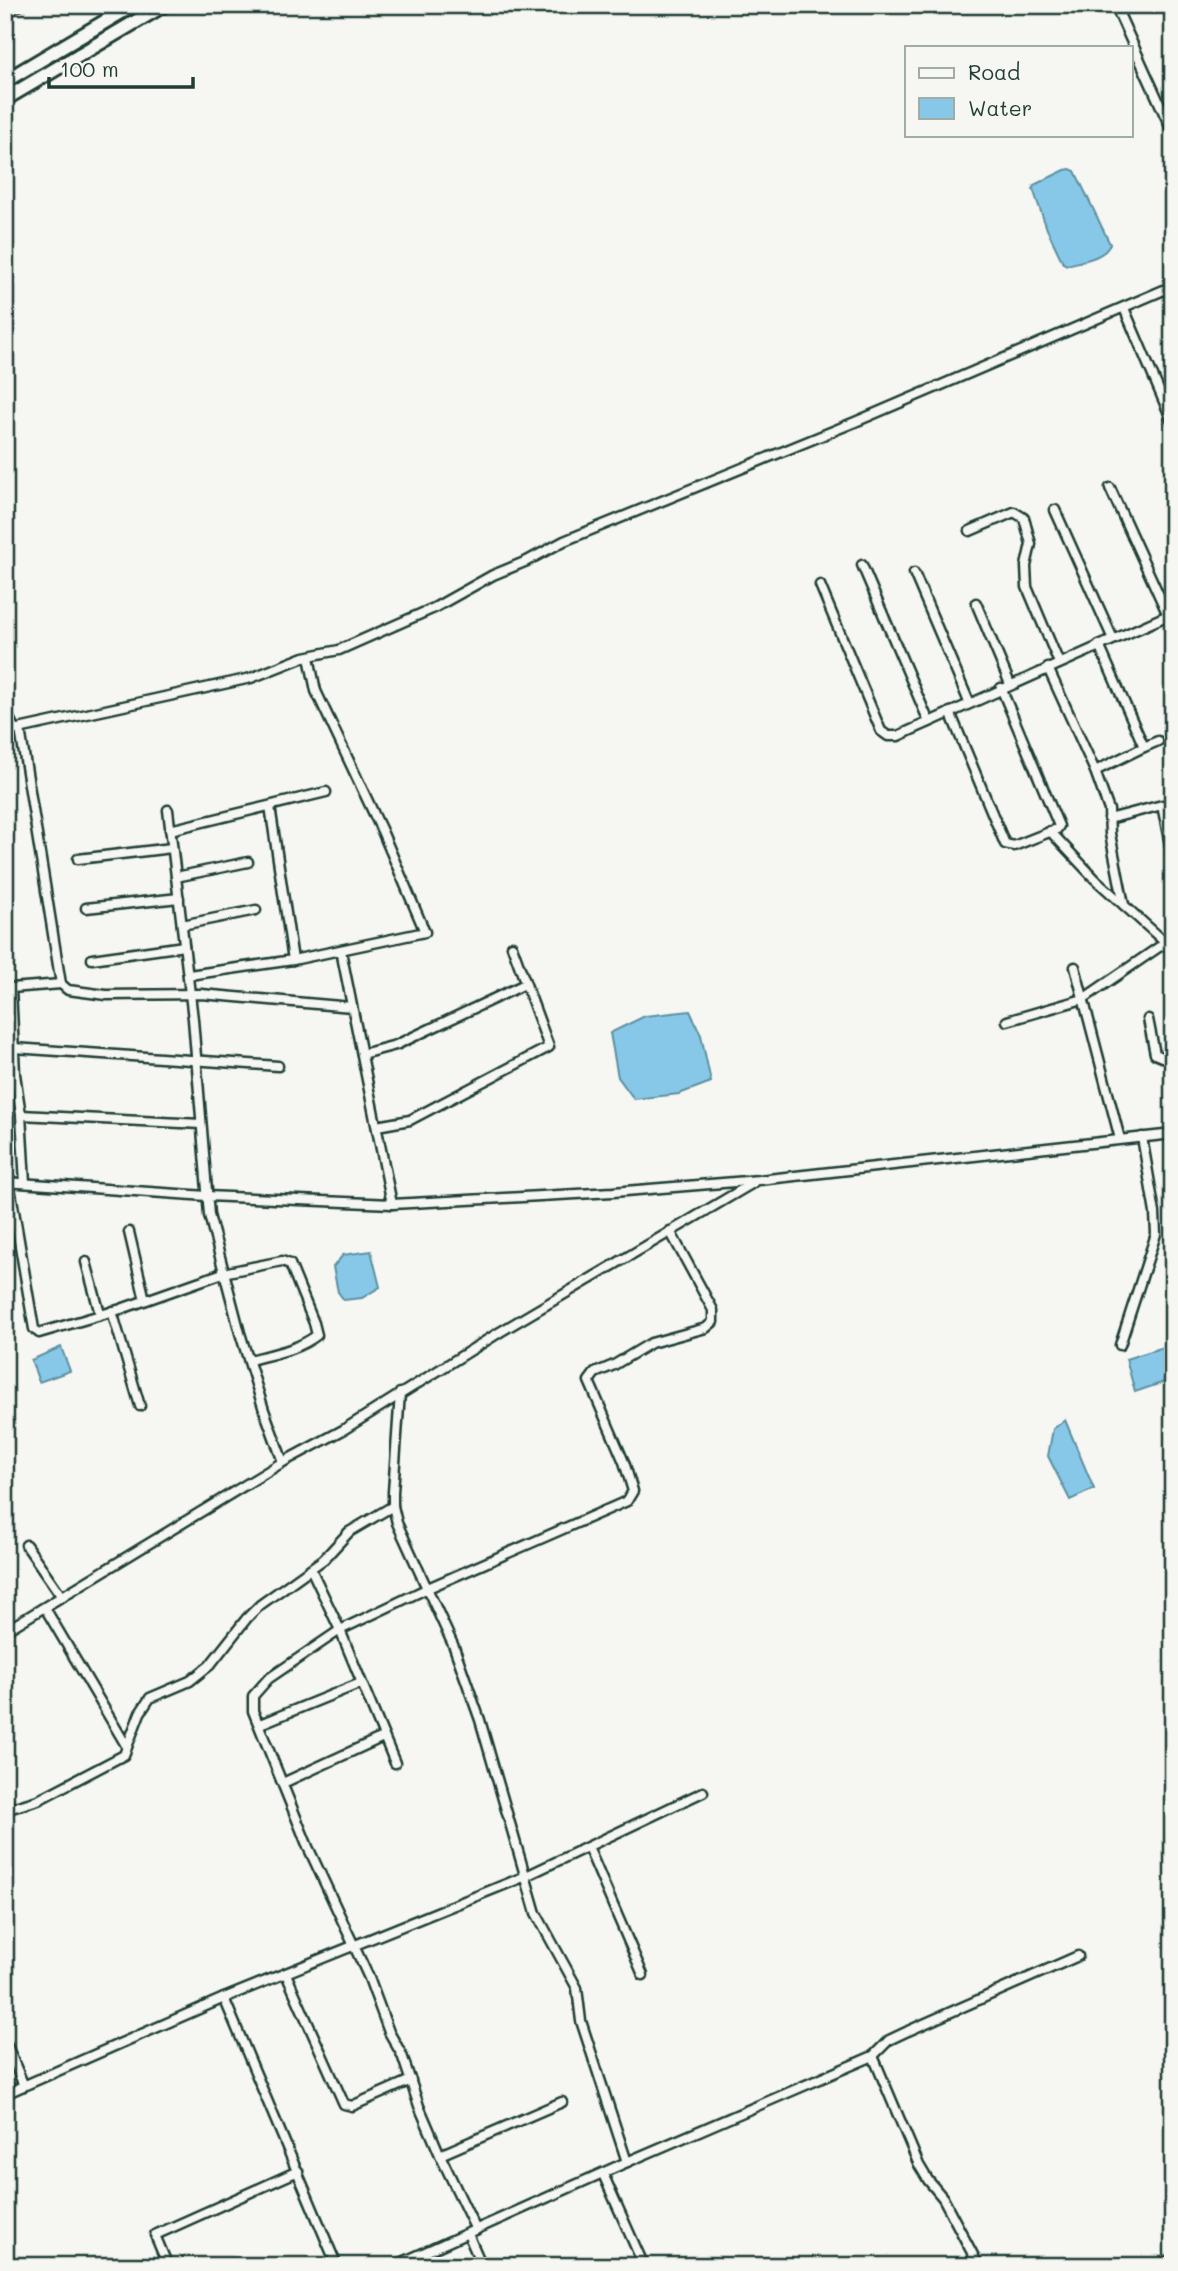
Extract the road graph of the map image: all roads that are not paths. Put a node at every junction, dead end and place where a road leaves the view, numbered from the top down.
1 (20, 5) edge
2 (133, 5) edge
3 (164, 5) edge
4 (1115, 5) edge
5 (5, 9) edge
6 (144, 11) edge
7 (5, 81) edge
8 (5, 99) edge
9 (1173, 109) edge
10 (1163, 113) junction
11 (1173, 133) edge
12 (1173, 286) edge
13 (1124, 308) junction
14 (1173, 423) edge
15 (1110, 488) dead end
16 (1055, 510) dead end
17 (970, 531) dead end
18 (862, 565) dead end
19 (914, 573) dead end
20 (820, 585) dead end
21 (976, 603) dead end
22 (1170, 614) edge
23 (1113, 639) junction
24 (1099, 645) junction
25 (309, 657) junction
26 (1059, 663) junction
27 (1048, 668) junction
28 (1010, 684) junction
29 (1001, 688) junction
30 (970, 702) junction
31 (5, 710) edge
32 (950, 712) junction
33 (929, 722) junction
34 (18, 730) junction
35 (5, 732) edge
36 (1158, 741) dead end
37 (1144, 747) junction
38 (1095, 771) junction
39 (326, 792) dead end
40 (270, 806) junction
41 (168, 810) dead end
42 (1109, 819) junction
43 (170, 830) junction
44 (1050, 831) junction
45 (172, 848) junction
46 (78, 859) dead end
47 (1173, 860) edge
48 (248, 862) dead end
49 (176, 877) junction
50 (178, 898) junction
51 (1124, 905) junction
52 (86, 908) dead end
53 (256, 910) dead end
54 (182, 925) junction
55 (184, 946) junction
56 (512, 946) dead end
57 (1170, 946) edge
58 (341, 951) junction
59 (92, 959) dead end
60 (293, 960) junction
61 (1075, 967) dead end
62 (189, 975) junction
63 (61, 984) junction
64 (525, 984) junction
65 (8, 988) edge
66 (191, 995) junction
67 (1083, 999) junction
68 (352, 1007) junction
69 (1148, 1019) dead end
70 (1007, 1021) dead end
71 (14, 1048) junction
72 (362, 1054) junction
73 (1173, 1055) edge
74 (10, 1059) edge
75 (196, 1060) junction
76 (278, 1066) dead end
77 (20, 1115) junction
78 (201, 1124) junction
79 (377, 1126) junction
80 (1173, 1133) edge
81 (1142, 1137) junction
82 (1120, 1139) junction
83 (759, 1180) junction
84 (7, 1182) edge
85 (25, 1183) junction
86 (207, 1196) junction
87 (392, 1204) junction
88 (670, 1231) junction
89 (129, 1232) dead end
90 (86, 1262) dead end
91 (223, 1273) junction
92 (145, 1300) junction
93 (112, 1311) junction
94 (100, 1314) junction
95 (1119, 1345) dead end
96 (250, 1360) junction
97 (400, 1393) junction
98 (139, 1406) dead end
99 (283, 1462) junction
100 (393, 1506) junction
101 (26, 1545) dead end
102 (311, 1569) junction
103 (428, 1588) junction
104 (62, 1597) junction
105 (45, 1608) junction
106 (340, 1630) junction
107 (5, 1631) edge
108 (361, 1683) junction
109 (260, 1724) junction
110 (383, 1737) junction
111 (127, 1747) junction
112 (395, 1763) dead end
113 (283, 1783) junction
114 (704, 1791) dead end
115 (5, 1810) edge
116 (588, 1847) junction
117 (526, 1876) junction
118 (353, 1947) junction
119 (1078, 1956) dead end
120 (286, 1974) junction
121 (643, 1975) dead end
122 (224, 1998) junction
123 (5, 2041) edge
124 (873, 2056) junction
125 (411, 2080) junction
126 (23, 2086) junction
127 (5, 2094) edge
128 (562, 2102) dead end
129 (440, 2155) junction
130 (627, 2162) junction
131 (298, 2171) junction
132 (603, 2174) junction
133 (472, 2232) junction
134 (1173, 2259) edge
135 (405, 2264) edge
136 (168, 2266) edge
137 (337, 2266) edge
138 (394, 2266) edge
139 (482, 2266) edge
140 (644, 2266) edge
141 (979, 2266) edge
142 (1158, 2266) edge

1 - 5 street
2 - 7 main road
3 - 6 main road
4 - 10 street
6 - 8 main road
9 - 10 street
10 - 11 street
12 - 13 street
13 - 14 street
13 - 25 street
15 - 22 street
16 - 23 street
17 - 26 street
18 - 33 street
19 - 30 street
20 - 33 street
21 - 28 street
22 - 23 street
23 - 24 street
24 - 26 street
24 - 37 street
25 - 34 street
25 - 58 street
26 - 27 street
27 - 28 street
27 - 38 street
28 - 29 street
29 - 30 street
29 - 44 street
30 - 32 street
31 - 34 street
32 - 33 street
32 - 44 street
34 - 35 street
34 - 63 street
36 - 37 street
37 - 38 street
38 - 42 street
39 - 40 street
40 - 43 street
40 - 60 street
41 - 43 street
42 - 47 street
42 - 51 street
43 - 45 street
44 - 51 street
45 - 46 street
45 - 49 street
48 - 49 street
49 - 50 street
50 - 52 street
50 - 54 street
51 - 57 street
53 - 54 street
54 - 55 street
55 - 59 street
55 - 62 street
56 - 64 street
57 - 67 street
58 - 60 street
58 - 68 street
60 - 62 street
61 - 67 street
62 - 66 street
63 - 65 street
63 - 66 street
64 - 72 street
64 - 79 street
65 - 71 street
66 - 68 street
66 - 75 street
67 - 70 street
67 - 82 street
68 - 72 street
69 - 73 street
71 - 74 street
71 - 75 street
72 - 79 street
74 - 77 street
75 - 76 street
75 - 78 street
77 - 78 street
77 - 85 street
78 - 86 street
79 - 87 street
80 - 81 street
81 - 82 street
81 - 95 street
82 - 83 street
83 - 87 street
83 - 88 street
84 - 85 street
84 - 94 street
85 - 86 street
86 - 87 street
86 - 91 street
88 - 97 street
88 - 103 street
89 - 92 street
90 - 94 street
91 - 92 street
91 - 96 street
91 - 96 street
92 - 93 street
93 - 94 street
93 - 98 street
96 - 99 street
97 - 99 street
97 - 100 street
99 - 104 street
100 - 102 street
100 - 103 street
101 - 104 street
102 - 106 street
102 - 111 street
103 - 106 street
103 - 117 street
104 - 105 street
105 - 107 street
105 - 111 street
106 - 108 street
106 - 109 street
108 - 109 street
108 - 110 street
109 - 113 street
110 - 112 street
110 - 113 street
111 - 115 street
113 - 118 street
114 - 116 street
116 - 117 street
116 - 121 street
117 - 118 street
117 - 130 street
118 - 120 street
118 - 125 street
119 - 124 street
120 - 122 street
120 - 125 street
122 - 126 street
122 - 131 street
123 - 126 street
124 - 130 street
124 - 141 street
125 - 129 street
126 - 127 street
128 - 129 street
129 - 133 street
130 - 132 street
131 - 136 street
131 - 137 street
132 - 133 street
132 - 140 street
133 - 135 street
133 - 139 street
134 - 142 street
135 - 138 street

